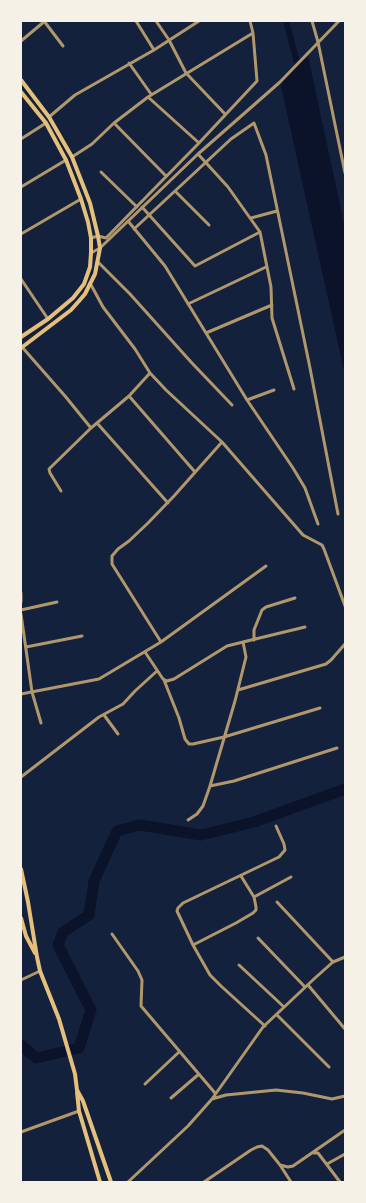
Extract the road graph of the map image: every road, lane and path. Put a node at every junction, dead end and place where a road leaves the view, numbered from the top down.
1 (45, 21) edge
2 (136, 21) edge
3 (156, 21) edge
4 (199, 21) edge
5 (250, 21) edge
6 (312, 21) edge
7 (339, 21) edge
8 (253, 33) junction
9 (169, 40) junction
10 (21, 41) edge
11 (318, 42) junction
12 (63, 46) dead end
13 (154, 50) junction
14 (129, 63) junction
15 (186, 72) junction
16 (21, 80) edge
17 (21, 93) edge
18 (151, 94) junction
19 (148, 97) junction
20 (225, 114) junction
21 (49, 117) junction
22 (46, 123) junction
23 (114, 123) junction
24 (21, 139) edge
25 (199, 143) junction
26 (198, 154) junction
27 (72, 157) junction
28 (66, 160) junction
29 (207, 163) junction
30 (101, 172) dead end
31 (345, 173) edge
32 (166, 176) junction
33 (21, 187) edge
34 (175, 191) junction
35 (82, 199) junction
36 (137, 207) junction
37 (142, 207) junction
38 (277, 211) junction
39 (149, 214) junction
40 (251, 218) junction
41 (128, 221) junction
42 (209, 225) dead end
43 (134, 229) junction
44 (260, 232) junction
45 (21, 234) edge
46 (98, 236) junction
47 (91, 238) junction
48 (100, 248) junction
49 (91, 253) junction
50 (98, 262) junction
51 (266, 267) junction
52 (21, 279) edge
53 (90, 283) junction
54 (188, 304) junction
55 (272, 305) junction
56 (48, 318) junction
57 (206, 333) junction
58 (21, 337) edge
59 (22, 347) edge
60 (150, 373) junction
61 (294, 389) dead end
62 (274, 390) dead end
63 (128, 396) junction
64 (247, 400) junction
65 (232, 404) dead end
66 (96, 423) junction
67 (91, 428) junction
68 (222, 442) junction
69 (195, 472) junction
70 (61, 491) dead end
71 (168, 503) junction
72 (338, 514) dead end
73 (318, 524) dead end
74 (266, 566) dead end
75 (21, 594) edge
76 (295, 598) dead end
77 (21, 602) edge
78 (57, 602) dead end
79 (345, 606) edge
80 (21, 610) edge
81 (21, 614) edge
82 (305, 627) dead end
83 (82, 636) dead end
84 (254, 640) junction
85 (161, 642) junction
86 (243, 642) junction
87 (345, 644) edge
88 (26, 647) junction
89 (145, 652) junction
90 (157, 671) junction
91 (164, 680) junction
92 (238, 690) junction
93 (32, 692) junction
94 (21, 694) edge
95 (320, 708) dead end
96 (104, 715) junction
97 (40, 723) dead end
98 (118, 734) dead end
99 (224, 737) junction
100 (337, 748) dead end
101 (21, 777) edge
102 (210, 786) junction
103 (188, 820) dead end
104 (276, 826) dead end
105 (21, 869) edge
106 (241, 876) junction
107 (291, 877) dead end
108 (254, 897) junction
109 (277, 902) dead end
110 (21, 918) edge
111 (112, 934) dead end
112 (26, 936) junction
113 (21, 938) edge
114 (258, 938) dead end
115 (193, 945) junction
116 (37, 957) junction
117 (345, 957) edge
118 (333, 962) junction
119 (239, 965) dead end
120 (40, 971) junction
121 (21, 980) edge
122 (307, 986) junction
123 (284, 1007) junction
124 (276, 1015) junction
125 (265, 1026) junction
126 (345, 1029) edge
127 (179, 1052) junction
128 (329, 1067) dead end
129 (199, 1074) junction
130 (145, 1084) dead end
131 (77, 1090) junction
132 (215, 1094) junction
133 (345, 1096) edge
134 (171, 1098) dead end
135 (212, 1099) junction
136 (79, 1111) junction
137 (345, 1130) edge
138 (21, 1132) edge
139 (312, 1154) junction
140 (345, 1154) edge
141 (327, 1164) junction
142 (280, 1165) junction
143 (100, 1182) edge
144 (111, 1182) edge
145 (128, 1182) edge
146 (204, 1182) edge
147 (291, 1182) edge
148 (340, 1182) edge

1 - 10 street
1 - 12 street
2 - 13 street
3 - 9 street
4 - 9 street
5 - 8 street
6 - 11 street
7 - 11 street
8 - 15 street
8 - 20 street
9 - 13 street
9 - 15 street
11 - 26 street
11 - 31 street
13 - 14 street
14 - 18 street
14 - 21 street
15 - 18 street
15 - 20 street
16 - 21 main road
17 - 22 main road
18 - 19 street
19 - 23 street
19 - 25 street
20 - 25 street
21 - 27 main road
22 - 24 street
22 - 28 main road
23 - 27 street
23 - 32 street
25 - 32 street
26 - 29 street
26 - 37 street
27 - 46 main road
28 - 33 street
28 - 35 main road
29 - 34 street
29 - 38 street
29 - 40 street
30 - 36 street
32 - 36 street
34 - 39 street
34 - 42 street
35 - 45 street
35 - 47 main road
36 - 46 street
37 - 39 street
37 - 41 street
38 - 40 street
38 - 72 street
39 - 43 street
39 - 44 street
40 - 44 street
41 - 43 street
41 - 48 street
43 - 54 street
44 - 51 street
46 - 47 street
46 - 48 main road
47 - 49 main road
48 - 49 street
48 - 50 main road
49 - 56 main road
50 - 53 main road
50 - 65 street
51 - 54 street
51 - 55 street
52 - 56 street
53 - 59 main road
53 - 60 street
54 - 57 street
55 - 57 street
55 - 61 street
56 - 58 main road
57 - 64 street
59 - 67 street
60 - 63 street
60 - 68 street
62 - 64 street
63 - 66 street
63 - 69 street
64 - 73 street
66 - 67 street
66 - 71 street
67 - 70 street
68 - 69 street
68 - 79 street
69 - 71 street
71 - 85 street
74 - 85 street
75 - 77 street
76 - 84 street
78 - 80 street
81 - 88 street
82 - 84 street
83 - 88 street
84 - 86 street
85 - 89 street
86 - 91 street
86 - 92 street
87 - 92 street
88 - 93 street
89 - 90 street
89 - 93 street
90 - 91 street
90 - 96 street
91 - 99 street
92 - 99 street
93 - 94 street
93 - 97 street
95 - 99 street
96 - 98 street
96 - 101 street
99 - 102 street
100 - 102 street
102 - 103 street
104 - 106 street
105 - 116 main road
106 - 108 street
106 - 115 street
107 - 108 street
108 - 115 street
109 - 118 street
110 - 112 main road
111 - 127 street
112 - 113 street
112 - 116 main road
114 - 122 street
115 - 125 street
116 - 120 main road
117 - 118 street
118 - 122 street
119 - 123 street
120 - 121 street
120 - 131 main road
122 - 123 street
122 - 126 street
123 - 124 street
124 - 125 street
124 - 128 street
125 - 132 street
127 - 129 street
127 - 130 street
129 - 132 street
129 - 134 street
131 - 136 main road
131 - 144 main road
132 - 135 street
133 - 135 street
135 - 145 street
136 - 138 street
136 - 143 main road
137 - 139 street
139 - 141 street
139 - 142 street
140 - 141 street
141 - 148 street
142 - 146 street
142 - 147 street

